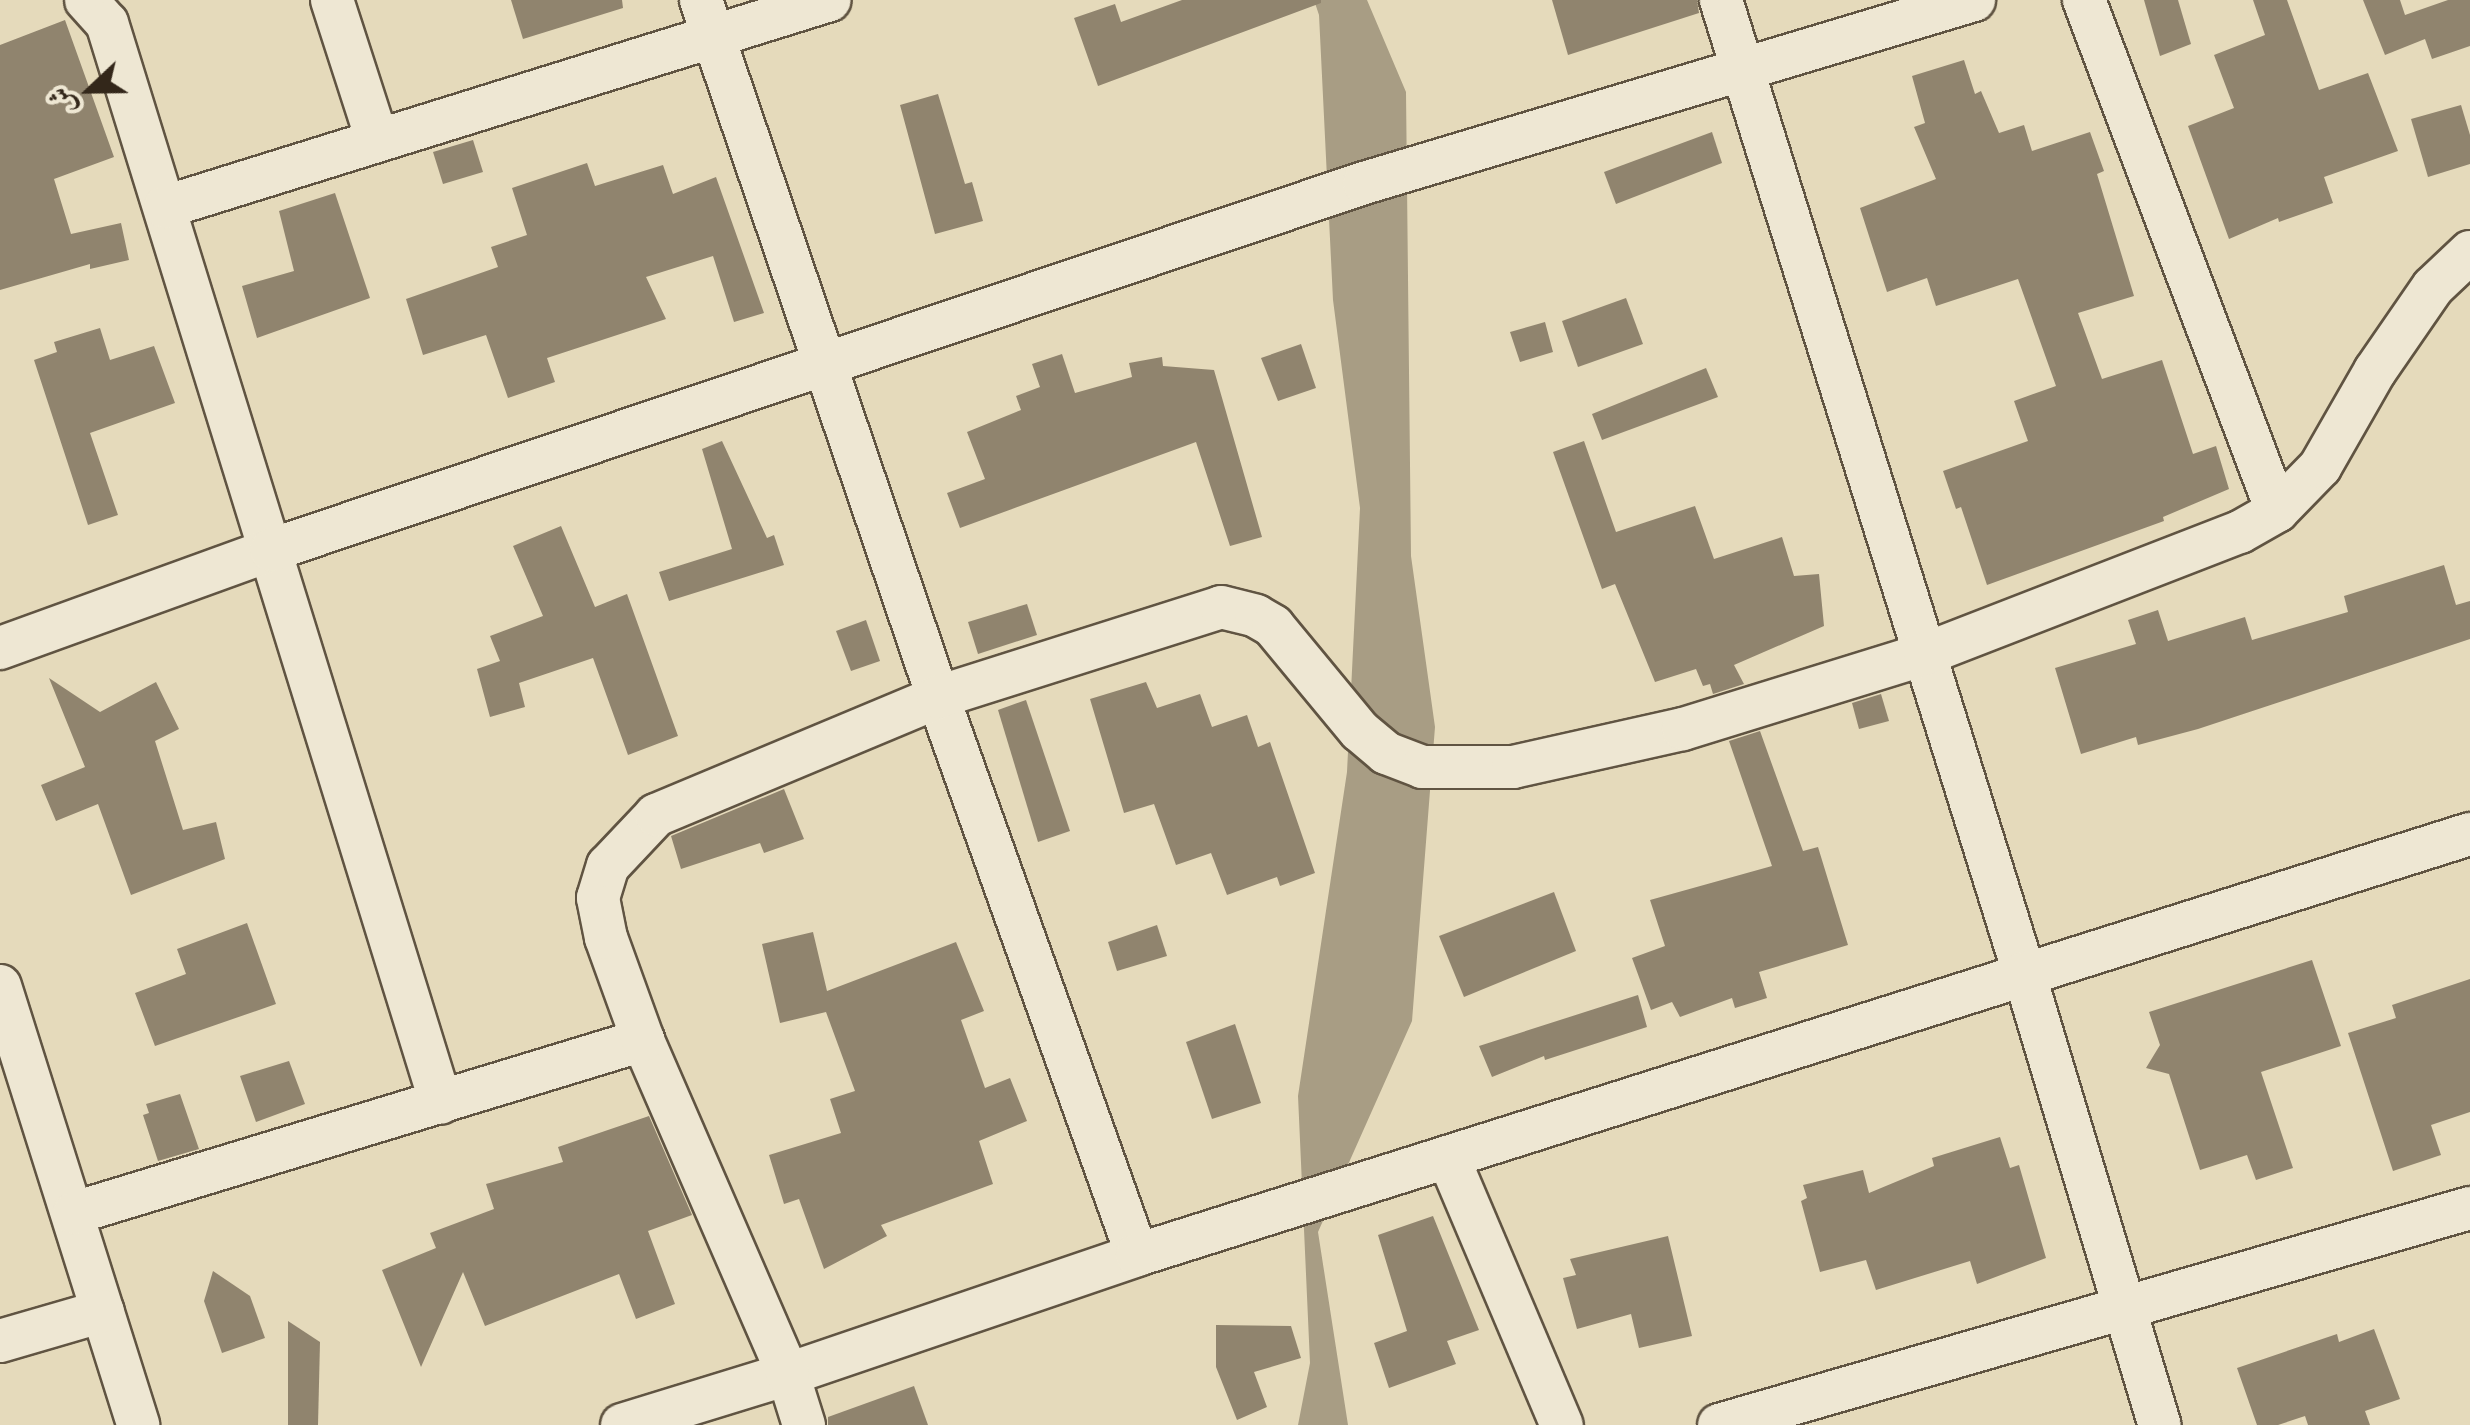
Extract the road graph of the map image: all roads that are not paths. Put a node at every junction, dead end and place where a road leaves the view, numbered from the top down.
1 (86, 0) edge
2 (332, 0) edge
3 (830, 0) edge
4 (1721, 0) edge
5 (1974, 0) edge
6 (2084, 0) edge
7 (706, 18) edge
8 (1745, 72) junction
9 (377, 139) junction
10 (166, 207) junction
11 (2470, 252) edge
12 (822, 363) junction
13 (2277, 511) junction
14 (271, 550) junction
15 (0, 648) edge
16 (1925, 654) junction
17 (938, 696) junction
18 (2470, 834) edge
19 (2024, 973) junction
20 (0, 986) edge
21 (643, 1040) junction
22 (440, 1103) junction
23 (1448, 1156) junction
24 (2470, 1208) edge
25 (74, 1214) junction
26 (1137, 1255) junction
27 (2126, 1310) junction
28 (103, 1311) junction
29 (0, 1341) edge
30 (788, 1374) junction
31 (138, 1425) edge
32 (622, 1425) edge
33 (804, 1425) edge
34 (1562, 1425) edge
35 (1719, 1425) edge
36 (2160, 1425) edge

1 - 10 street
2 - 9 street
3 - 7 street
4 - 8 street
5 - 8 street
6 - 13 street
7 - 9 street
7 - 12 street
8 - 12 street
8 - 16 street
9 - 10 street
10 - 14 street
11 - 13 street
12 - 14 street
12 - 17 street
13 - 16 street
14 - 15 street
14 - 22 street
16 - 17 street
16 - 19 street
17 - 21 street
17 - 26 street
18 - 19 street
19 - 23 street
19 - 27 street
20 - 25 street
21 - 22 street
21 - 30 street
22 - 25 street
23 - 26 street
23 - 34 street
24 - 27 street
25 - 28 street
26 - 30 street
27 - 35 street
27 - 36 street
28 - 29 street
28 - 31 street
30 - 32 street
30 - 33 street

